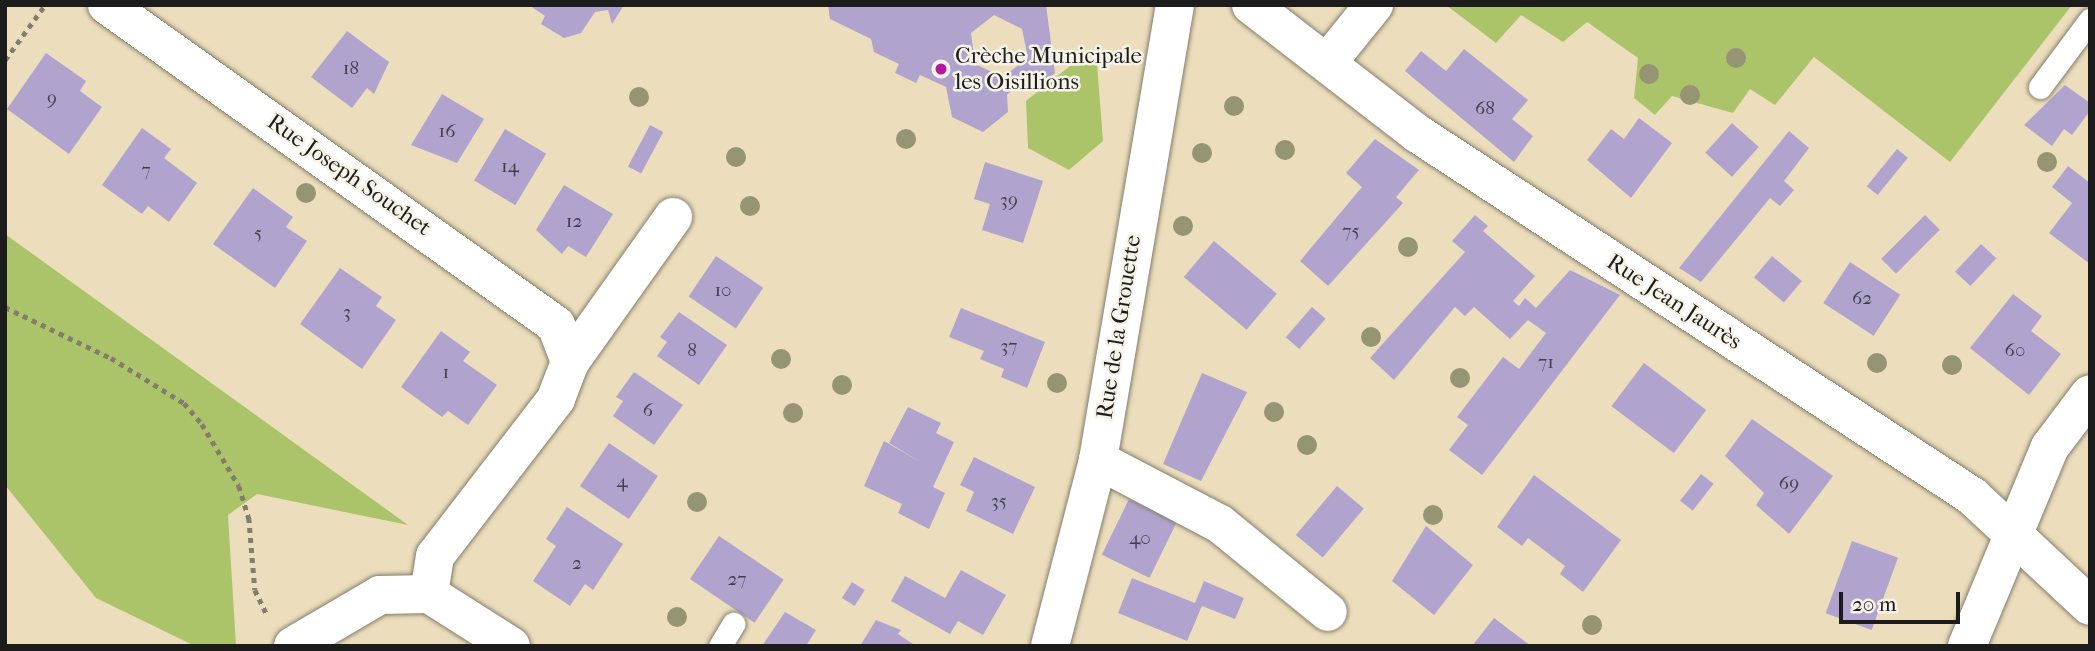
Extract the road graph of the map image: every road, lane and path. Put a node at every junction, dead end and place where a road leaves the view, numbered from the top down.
1 (46, 5) edge
2 (107, 5) edge
3 (1175, 5) edge
4 (1251, 5) edge
5 (1374, 5) edge
6 (2090, 20) edge
7 (5, 60) edge
8 (1327, 63) junction
9 (2040, 87) dead end
10 (673, 217) dead end
11 (5, 307) edge
12 (570, 362) junction
13 (2090, 394) edge
14 (2090, 429) edge
15 (1098, 460) junction
16 (2011, 530) junction
17 (429, 594) junction
18 (2090, 606) edge
19 (1328, 612) dead end
20 (733, 624) dead end
21 (284, 636) edge
22 (511, 646) edge
23 (720, 646) edge
24 (1049, 646) edge
25 (1967, 646) edge

1 - 7 path
2 - 12 street, Rue Joseph Souchet
3 - 15 street, Rue de la Grouette
4 - 8 street, Rue Jean Jaurès
5 - 8 street
6 - 9 lane
8 - 16 street, Rue Jean Jaurès
10 - 12 street
11 - 21 path
12 - 17 street
13 - 16 street
14 - 16 street
15 - 19 street
15 - 24 street, Rue de la Grouette
16 - 18 street, Rue Jean Jaurès
16 - 25 street
17 - 21 street
17 - 22 street
20 - 23 lane

